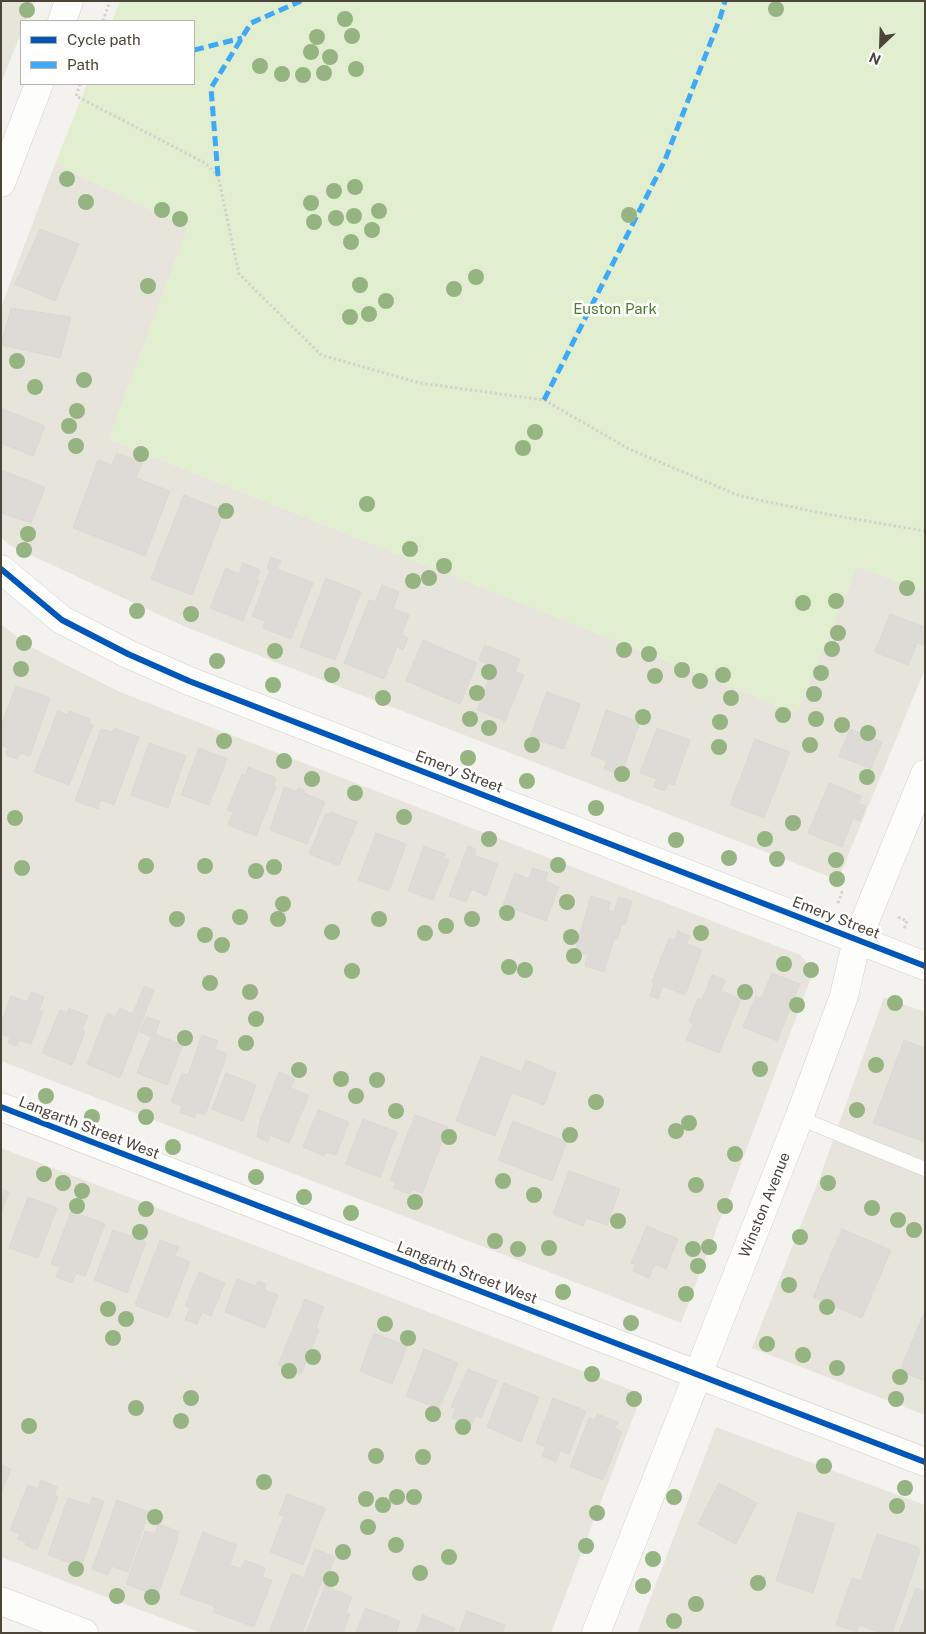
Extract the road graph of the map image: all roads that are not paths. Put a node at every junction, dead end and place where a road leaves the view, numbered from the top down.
1 (70, 1) edge
2 (62, 20) edge
3 (39, 85) edge
4 (1, 184) edge
5 (1, 569) edge
6 (925, 774) edge
7 (857, 940) junction
8 (925, 966) edge
9 (1, 1108) edge
10 (799, 1118) junction
11 (925, 1168) edge
12 (698, 1376) junction
13 (925, 1462) edge
14 (1, 1601) edge
15 (84, 1633) edge
16 (596, 1633) edge

1 - 2 street
3 - 4 street
5 - 7 street, Emery Street
6 - 7 street, Winston Avenue
7 - 8 street, Emery Street
7 - 10 street, Winston Avenue
9 - 12 street, Langarth Street West
10 - 11 lane
10 - 12 street, Winston Avenue
12 - 13 street, Langarth Street West
12 - 16 street, Winston Avenue
14 - 15 street

